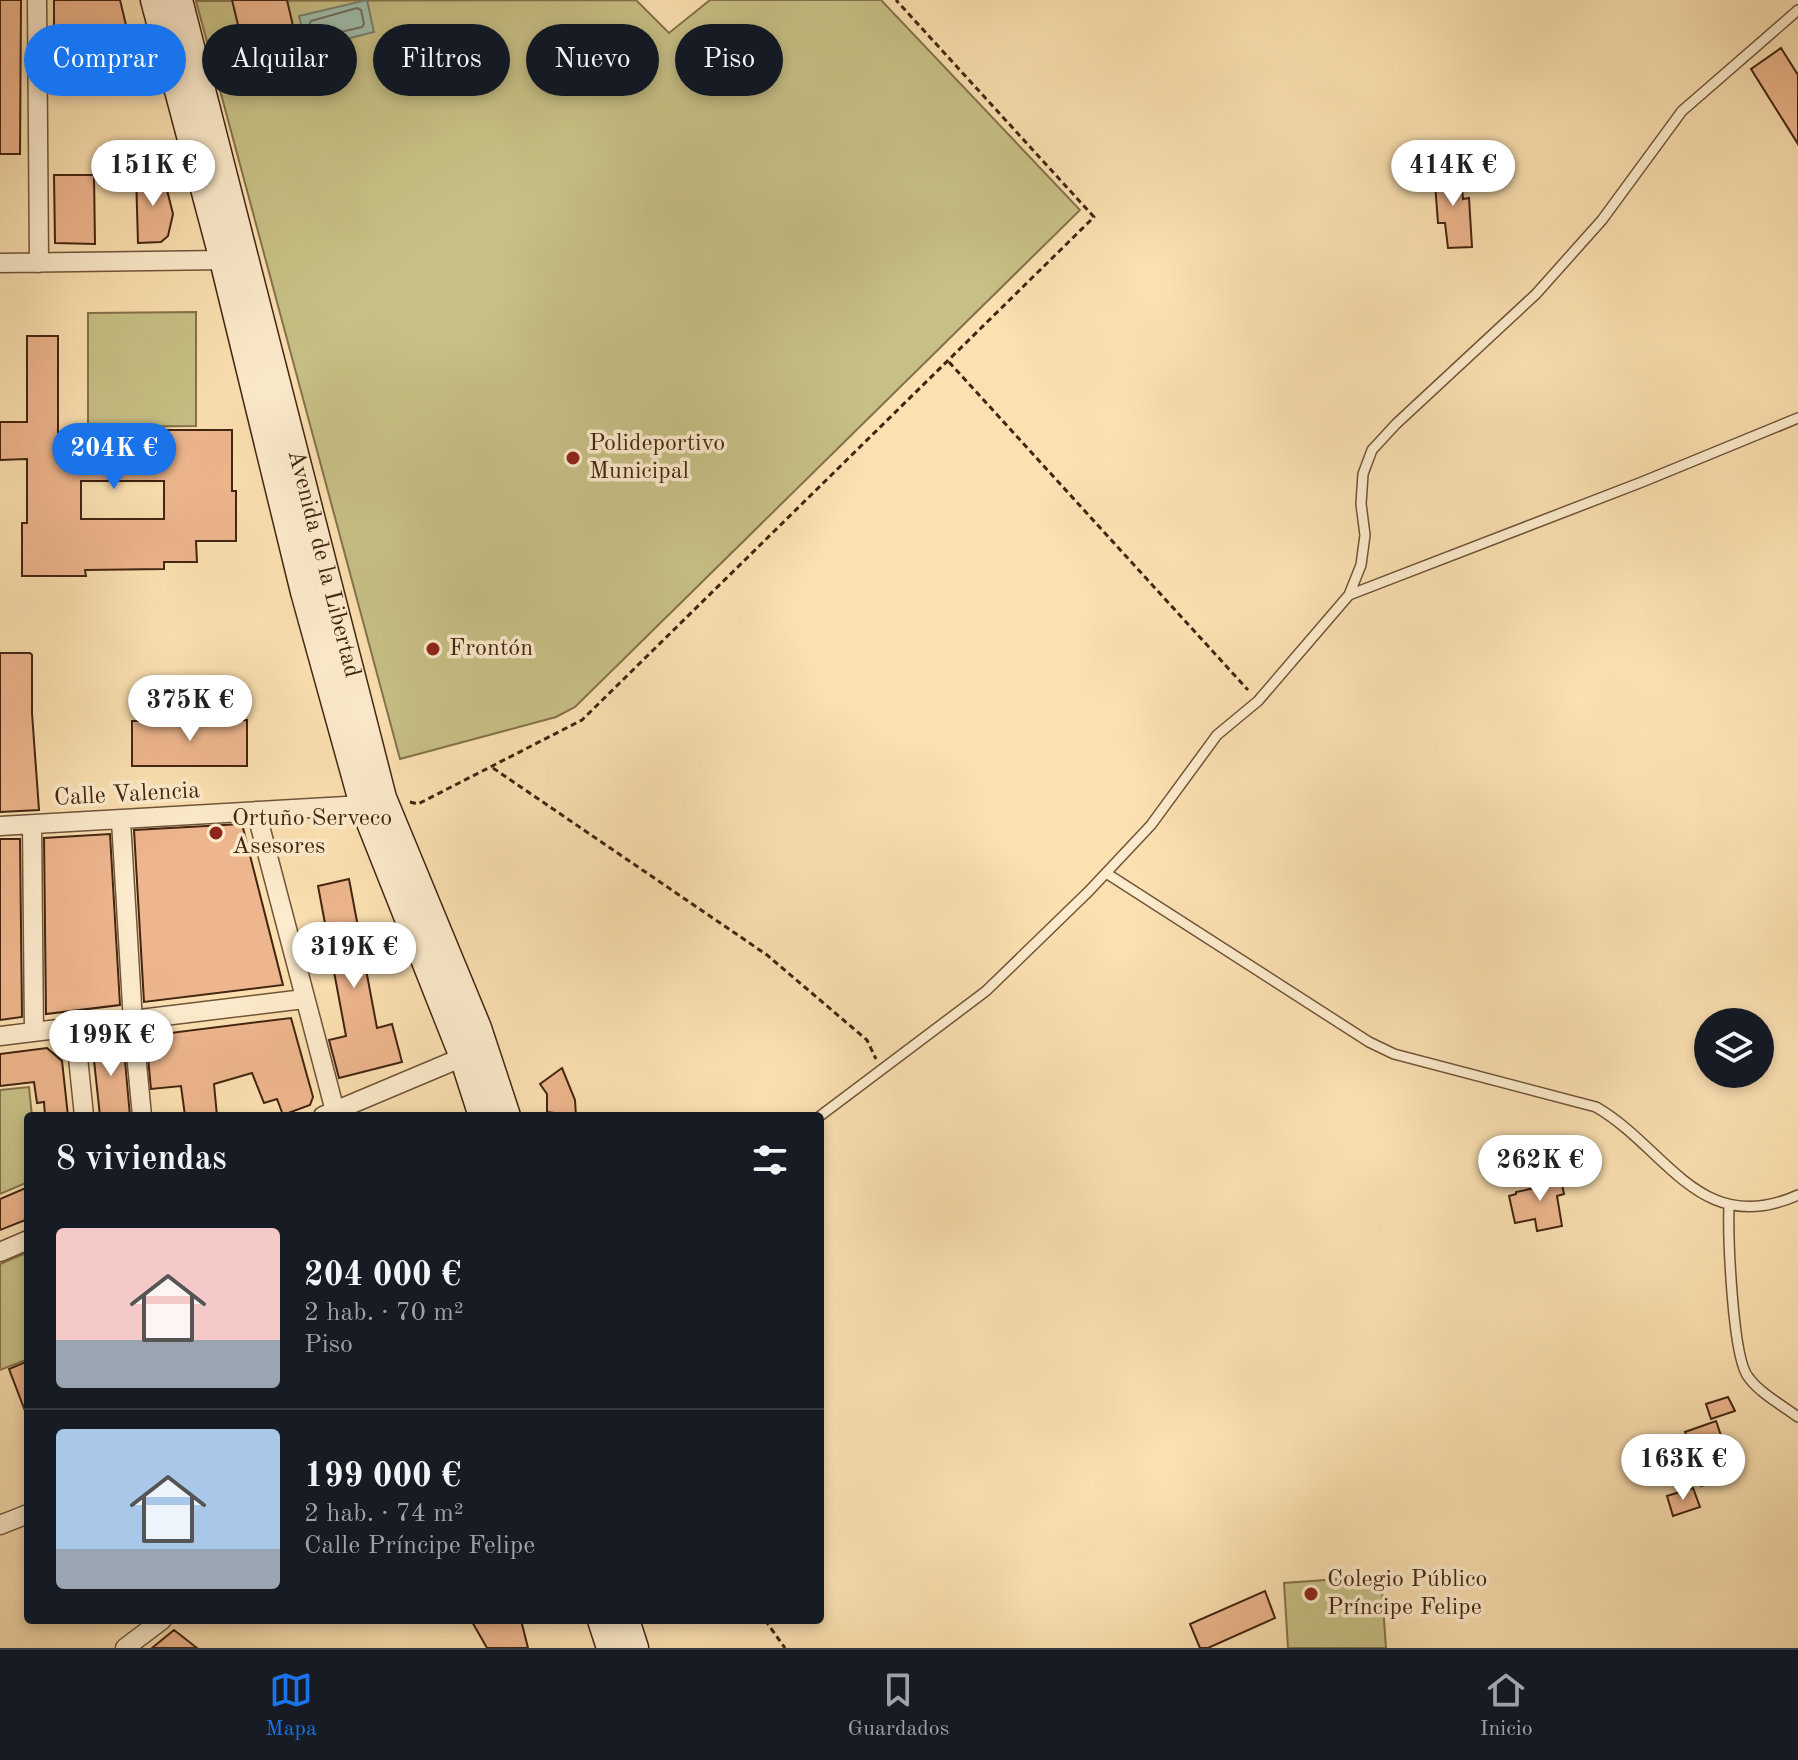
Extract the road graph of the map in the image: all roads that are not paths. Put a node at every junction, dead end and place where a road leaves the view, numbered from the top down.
1 (37, 0) edge
2 (154, 0) edge
3 (179, 0) edge
4 (1798, 10) edge
5 (233, 257) junction
6 (0, 263) edge
7 (39, 263) junction
8 (1798, 418) edge
9 (1349, 595) junction
10 (373, 802) junction
11 (256, 811) junction
12 (121, 821) junction
13 (32, 825) junction
14 (0, 826) edge
15 (1106, 873) junction
16 (304, 999) junction
17 (133, 1022) junction
18 (75, 1028) junction
19 (34, 1032) junction
20 (0, 1036) edge
21 (463, 1057) junction
22 (84, 1112) edge
23 (142, 1112) edge
24 (329, 1112) edge
25 (334, 1112) edge
26 (481, 1112) edge
27 (506, 1112) edge
28 (824, 1113) edge
29 (1798, 1195) edge
30 (1729, 1205) junction
31 (24, 1242) edge
32 (0, 1252) edge
33 (1798, 1417) edge
34 (24, 1516) edge
35 (0, 1525) edge
36 (157, 1624) edge
37 (602, 1624) edge
38 (627, 1624) edge
39 (125, 1648) edge
40 (610, 1648) edge
41 (635, 1648) edge

1 - 7 street
2 - 5 main road
3 - 5 main road
4 - 9 lane
5 - 7 street
5 - 10 main road
6 - 7 street
8 - 9 lane
9 - 15 lane
10 - 11 street, Calle Valencia
10 - 21 main road
10 - 27 main road
11 - 12 street, Calle Valencia
11 - 16 street
12 - 13 street, Calle Valencia
12 - 17 street
13 - 14 street, Calle Valencia
13 - 19 street
15 - 28 lane
15 - 30 lane
16 - 17 street
16 - 24 street
17 - 18 street
17 - 23 street
18 - 19 street
18 - 22 street
19 - 20 street
21 - 25 street
21 - 26 main road
29 - 30 lane
30 - 33 lane
31 - 32 street
34 - 35 street
36 - 39 street
37 - 40 main road
38 - 41 main road

